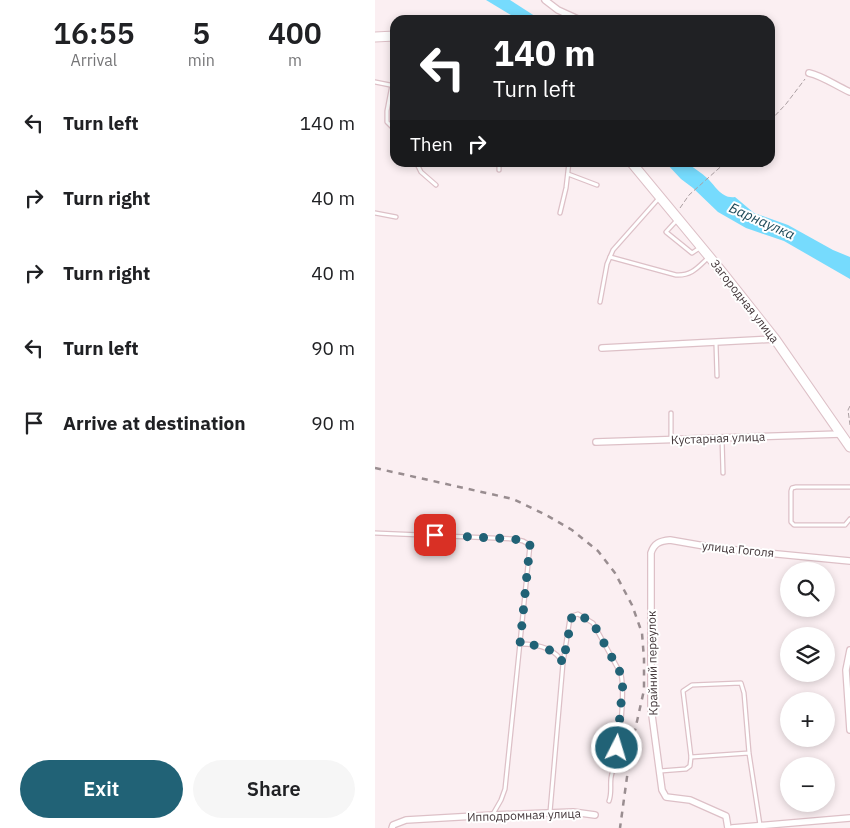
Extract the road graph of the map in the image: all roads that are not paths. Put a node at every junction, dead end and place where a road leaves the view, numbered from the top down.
1 (545, 0) edge
2 (568, 15) edge
3 (390, 36) edge
4 (375, 37) edge
5 (809, 73) road end
6 (375, 82) edge
7 (390, 84) edge
8 (850, 92) edge
9 (390, 100) edge
10 (390, 125) edge
11 (418, 167) edge
12 (569, 167) edge
13 (635, 167) edge
14 (568, 174) junction
15 (435, 185) dead end
16 (597, 185) dead end
17 (660, 196) junction
18 (375, 213) edge
19 (560, 213) dead end
20 (677, 216) junction
21 (396, 217) dead end
22 (702, 247) junction
23 (709, 256) junction
24 (610, 257) junction
25 (600, 302) dead end
26 (775, 339) junction
27 (716, 344) junction
28 (602, 348) dead end
29 (717, 376) dead end
30 (671, 413) dead end
31 (841, 434) junction
32 (722, 438) junction
33 (671, 440) junction
34 (596, 442) dead end
35 (850, 447) edge
36 (723, 472) dead end
37 (850, 487) edge
38 (850, 519) edge
39 (375, 533) edge
40 (657, 544) joint
41 (850, 561) edge
42 (520, 644) junction
43 (850, 650) edge
44 (563, 663) junction
45 (850, 730) edge
46 (749, 753) junction
47 (691, 757) junction
48 (660, 771) junction
49 (609, 801) dead end
50 (550, 813) junction
51 (493, 815) junction
52 (595, 815) dead end
53 (850, 818) edge
54 (760, 825) junction
55 (393, 827) edge
56 (728, 828) edge
57 (732, 828) edge

1 - 2 street
3 - 4 main road
5 - 8 street
6 - 7 lane
9 - 10 lane
11 - 15 lane
12 - 14 lane
13 - 17 main road, Загородная улица
14 - 16 lane
14 - 19 lane
17 - 20 main road, Загородная улица
17 - 24 lane
18 - 21 lane
20 - 22 main road, Загородная улица
20 - 22 lane
22 - 23 main road, Загородная улица
23 - 24 lane
23 - 26 main road, Загородная улица
24 - 25 lane
26 - 27 street
26 - 31 main road, Загородная улица
27 - 28 street
27 - 29 lane
30 - 33 lane
31 - 32 street, Кустарная улица
31 - 35 main road, Загородная улица
32 - 33 street, Кустарная улица
32 - 36 lane
33 - 34 street, Кустарная улица
37 - 38 lane
39 - 42 lane
40 - 41 street, улица Гоголя
40 - 48 street, Крайний переулок
42 - 44 lane
42 - 51 lane
43 - 45 street
44 - 49 lane
44 - 50 lane
46 - 47 lane
46 - 47 lane
46 - 54 lane
47 - 48 lane
48 - 56 street, Крайний переулок
50 - 51 street, Ипподромная улица
50 - 52 street, Ипподромная улица
51 - 55 street, Ипподромная улица
53 - 54 street
54 - 57 street

